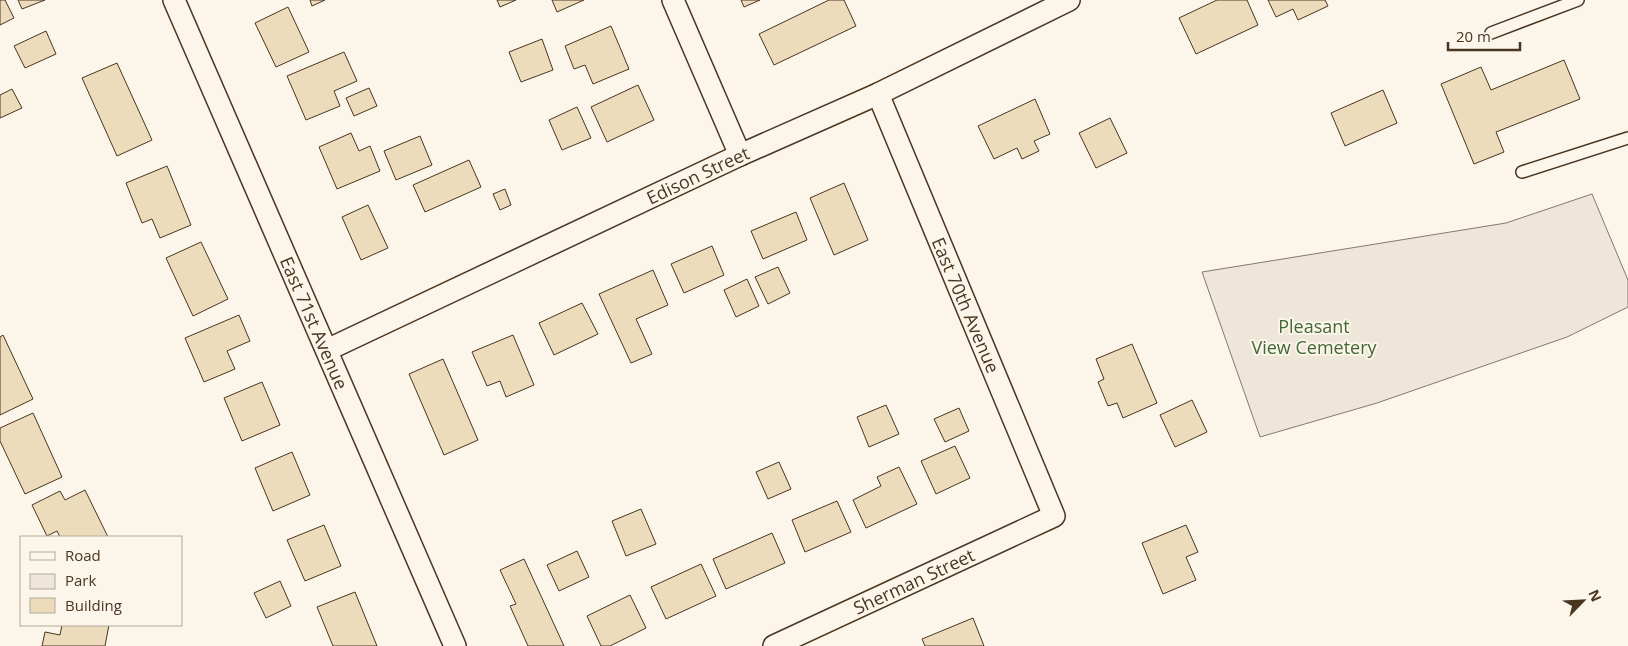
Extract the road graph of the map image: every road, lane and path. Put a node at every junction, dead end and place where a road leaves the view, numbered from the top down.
1 (174, 0) edge
2 (673, 0) edge
3 (1069, 0) edge
4 (1578, 0) edge
5 (1491, 33) dead end
6 (878, 94) junction
7 (1628, 138) edge
8 (740, 155) junction
9 (1522, 172) dead end
10 (327, 350) junction
11 (1054, 516) joint
12 (455, 646) edge
13 (774, 646) edge

1 - 10 street, East 71st Avenue
2 - 8 street
3 - 6 street, Edison Street
4 - 5 lane
6 - 8 street, Edison Street
6 - 11 street, East 70th Avenue
7 - 9 lane
8 - 10 street, Edison Street
10 - 12 street, East 71st Avenue
11 - 13 street, Sherman Street

